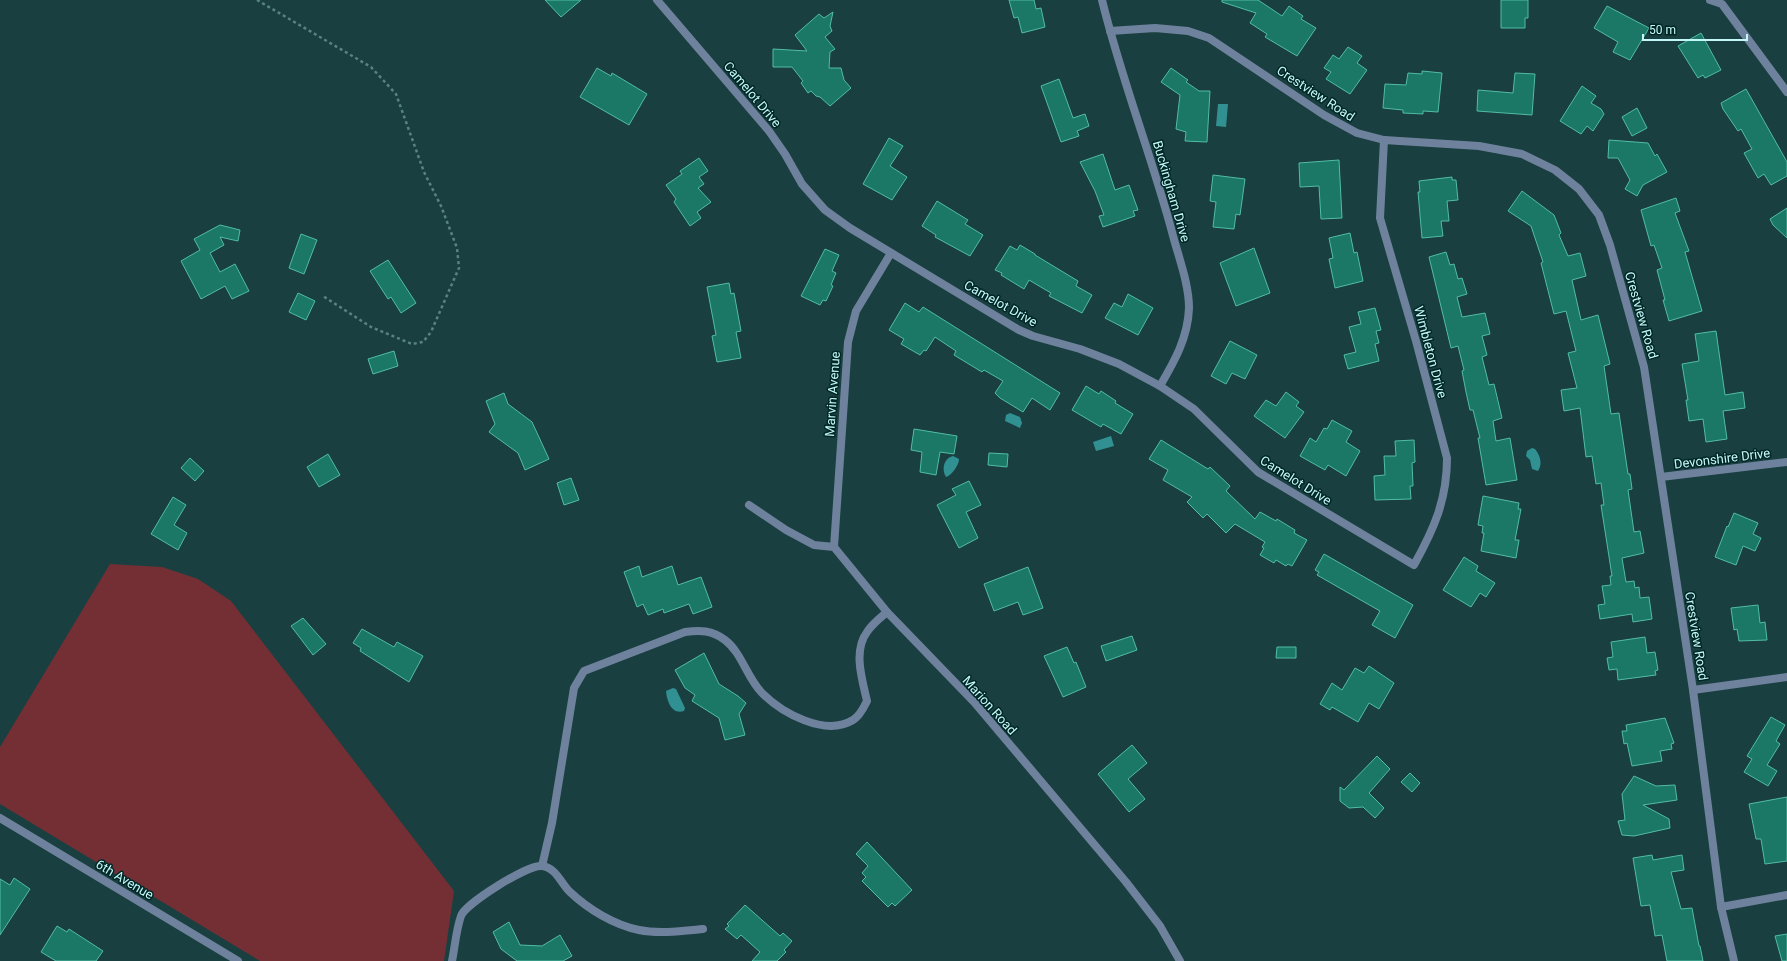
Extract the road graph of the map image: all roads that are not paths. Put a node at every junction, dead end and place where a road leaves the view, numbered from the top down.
1 (657, 0) edge
2 (1102, 0) edge
3 (1710, 0) edge
4 (1725, 2) edge
5 (1110, 31) junction
6 (1787, 92) edge
7 (1384, 140) junction
8 (891, 253) junction
9 (1160, 386) junction
10 (1787, 462) edge
11 (1660, 477) junction
12 (749, 505) dead end
13 (834, 547) junction
14 (1414, 565) joint
15 (886, 612) junction
16 (1787, 677) edge
17 (1693, 690) junction
18 (0, 818) edge
19 (542, 866) junction
20 (1787, 895) edge
21 (1721, 907) junction
22 (703, 928) dead end
23 (238, 961) edge
24 (452, 961) edge
25 (1180, 961) edge
26 (1734, 961) edge

1 - 8 street, Camelot Drive
2 - 5 street, Buckingham Drive
3 - 4 street
4 - 6 street
5 - 7 street, Crestview Road
5 - 9 street, Buckingham Drive
7 - 11 street, Crestview Road
7 - 14 street, Wimbleton Drive
8 - 9 street, Camelot Drive
8 - 13 street, Marvin Avenue
9 - 14 street, Camelot Drive
10 - 11 street, Devonshire Drive
11 - 17 street, Crestview Road
12 - 13 street
13 - 15 street, Marion Road
15 - 19 street
15 - 25 street, Marion Road
16 - 17 street
17 - 21 street, Crestview Road
18 - 23 street, 6th Avenue
19 - 22 street
19 - 24 street
20 - 21 street
21 - 26 street, Crestview Road

